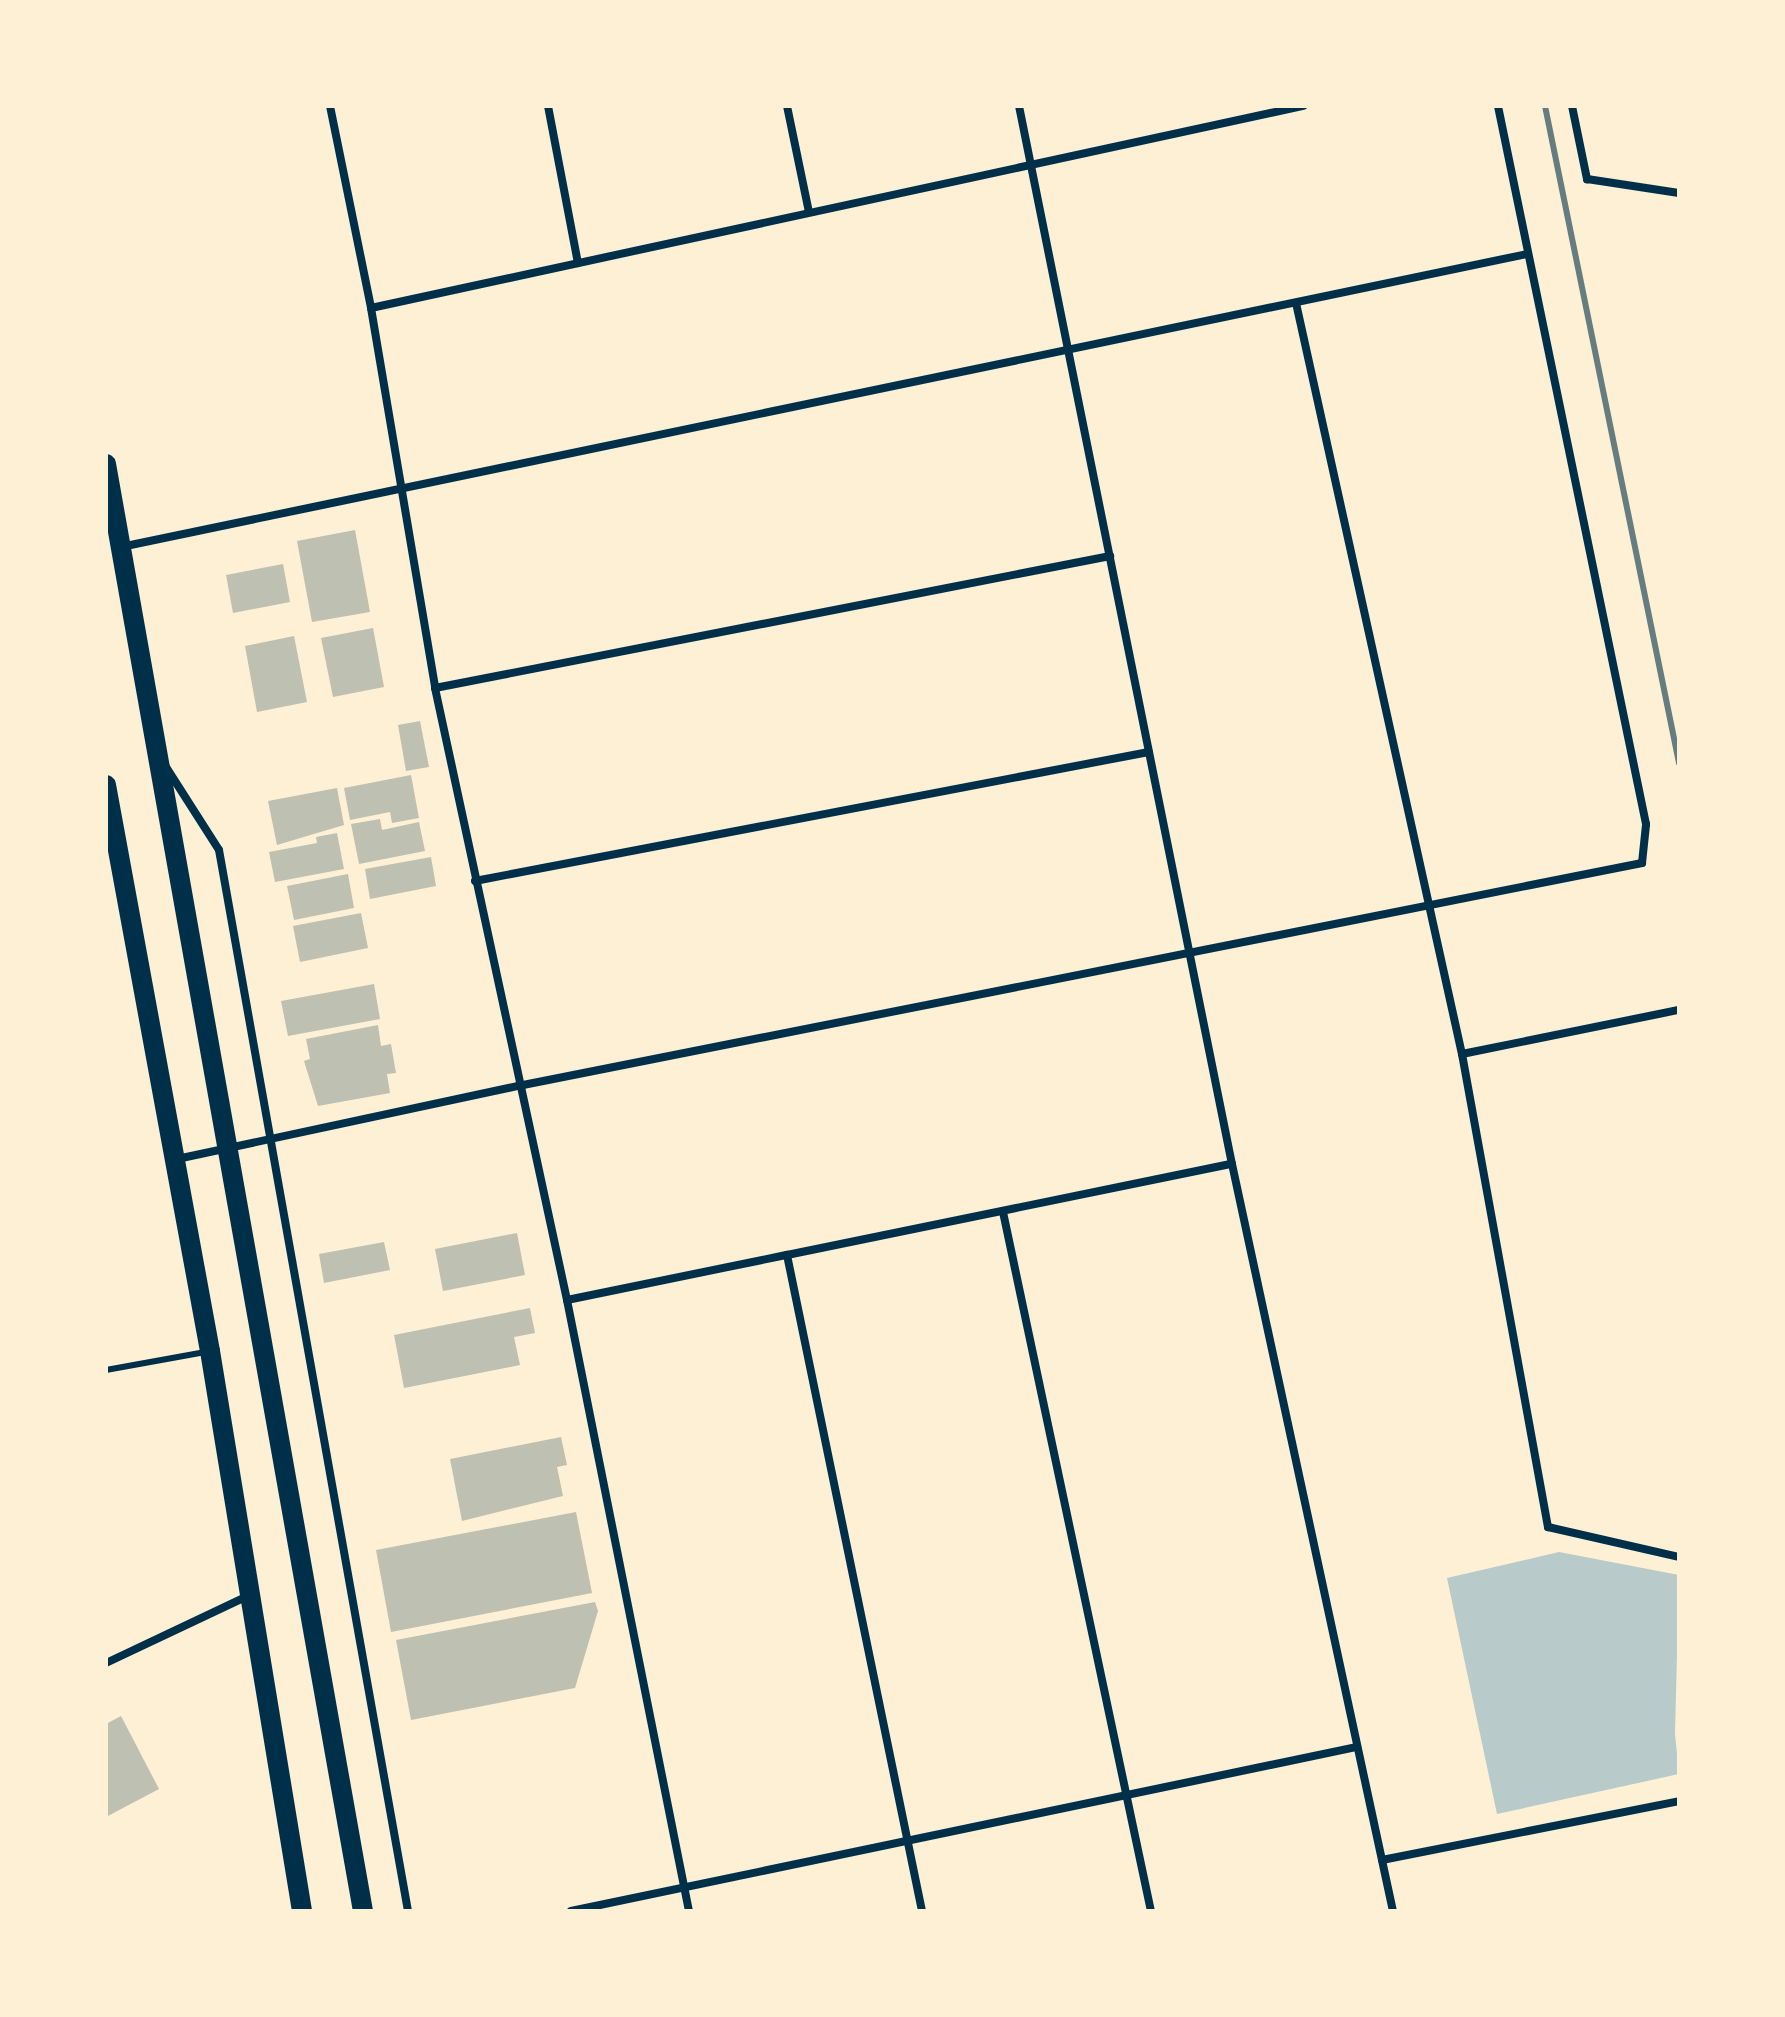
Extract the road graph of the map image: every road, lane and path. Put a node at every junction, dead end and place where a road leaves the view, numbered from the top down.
1 (330, 106) edge
2 (548, 106) edge
3 (787, 106) edge
4 (1019, 106) edge
5 (1303, 106) edge
6 (1498, 106) edge
7 (1572, 106) edge
8 (1268, 110) edge
9 (1030, 163) junction
10 (1679, 193) edge
11 (809, 212) junction
12 (1527, 254) junction
13 (578, 263) junction
14 (1296, 303) junction
15 (371, 308) junction
16 (1068, 350) junction
17 (106, 464) edge
18 (402, 490) junction
19 (120, 547) junction
20 (1110, 556) junction
21 (435, 688) junction
22 (155, 749) junction
23 (1149, 752) junction
24 (106, 785) edge
25 (475, 881) junction
26 (1432, 904) junction
27 (1190, 954) junction
28 (1679, 1010) edge
29 (1462, 1054) junction
30 (518, 1086) junction
31 (271, 1139) junction
32 (227, 1148) junction
33 (175, 1160) junction
34 (1232, 1164) junction
35 (1003, 1212) junction
36 (787, 1255) junction
37 (567, 1300) junction
38 (210, 1351) junction
39 (106, 1370) edge
40 (1679, 1557) edge
41 (248, 1596) junction
42 (106, 1663) edge
43 (1357, 1747) junction
44 (1127, 1796) junction
45 (1679, 1801) edge
46 (911, 1840) junction
47 (1382, 1860) junction
48 (684, 1888) junction
49 (302, 1911) edge
50 (363, 1911) edge
51 (408, 1911) edge
52 (571, 1911) edge
53 (689, 1911) edge
54 (922, 1911) edge
55 (1151, 1911) edge
56 (1393, 1911) edge

1 - 15 street
2 - 13 street
3 - 11 street
4 - 9 street
5 - 8 street
6 - 12 street
7 - 10 street
8 - 9 street
9 - 11 street
9 - 16 street
11 - 13 street
12 - 14 street
12 - 26 street
13 - 15 street
14 - 16 street
14 - 26 street
15 - 18 street
16 - 18 street
16 - 20 street
17 - 19 main road
18 - 19 street
18 - 21 street
19 - 22 main road
20 - 21 street
20 - 23 street
21 - 25 street
22 - 31 street
22 - 32 main road
23 - 25 street
23 - 27 street
24 - 33 main road
25 - 30 street
26 - 27 street
26 - 29 street
27 - 30 street
27 - 34 street
28 - 29 street
29 - 40 street
30 - 31 street
30 - 37 street
31 - 32 street
31 - 51 street
32 - 33 street
32 - 50 main road
33 - 38 main road
34 - 35 street
34 - 43 street
35 - 36 street
35 - 44 street
36 - 37 street
36 - 46 street
37 - 48 street
38 - 39 lane
38 - 41 main road
41 - 42 street
41 - 49 main road
43 - 44 street
43 - 47 street
44 - 46 street
44 - 55 street
45 - 47 street
46 - 48 street
46 - 54 street
47 - 56 street
48 - 52 street
48 - 53 street

